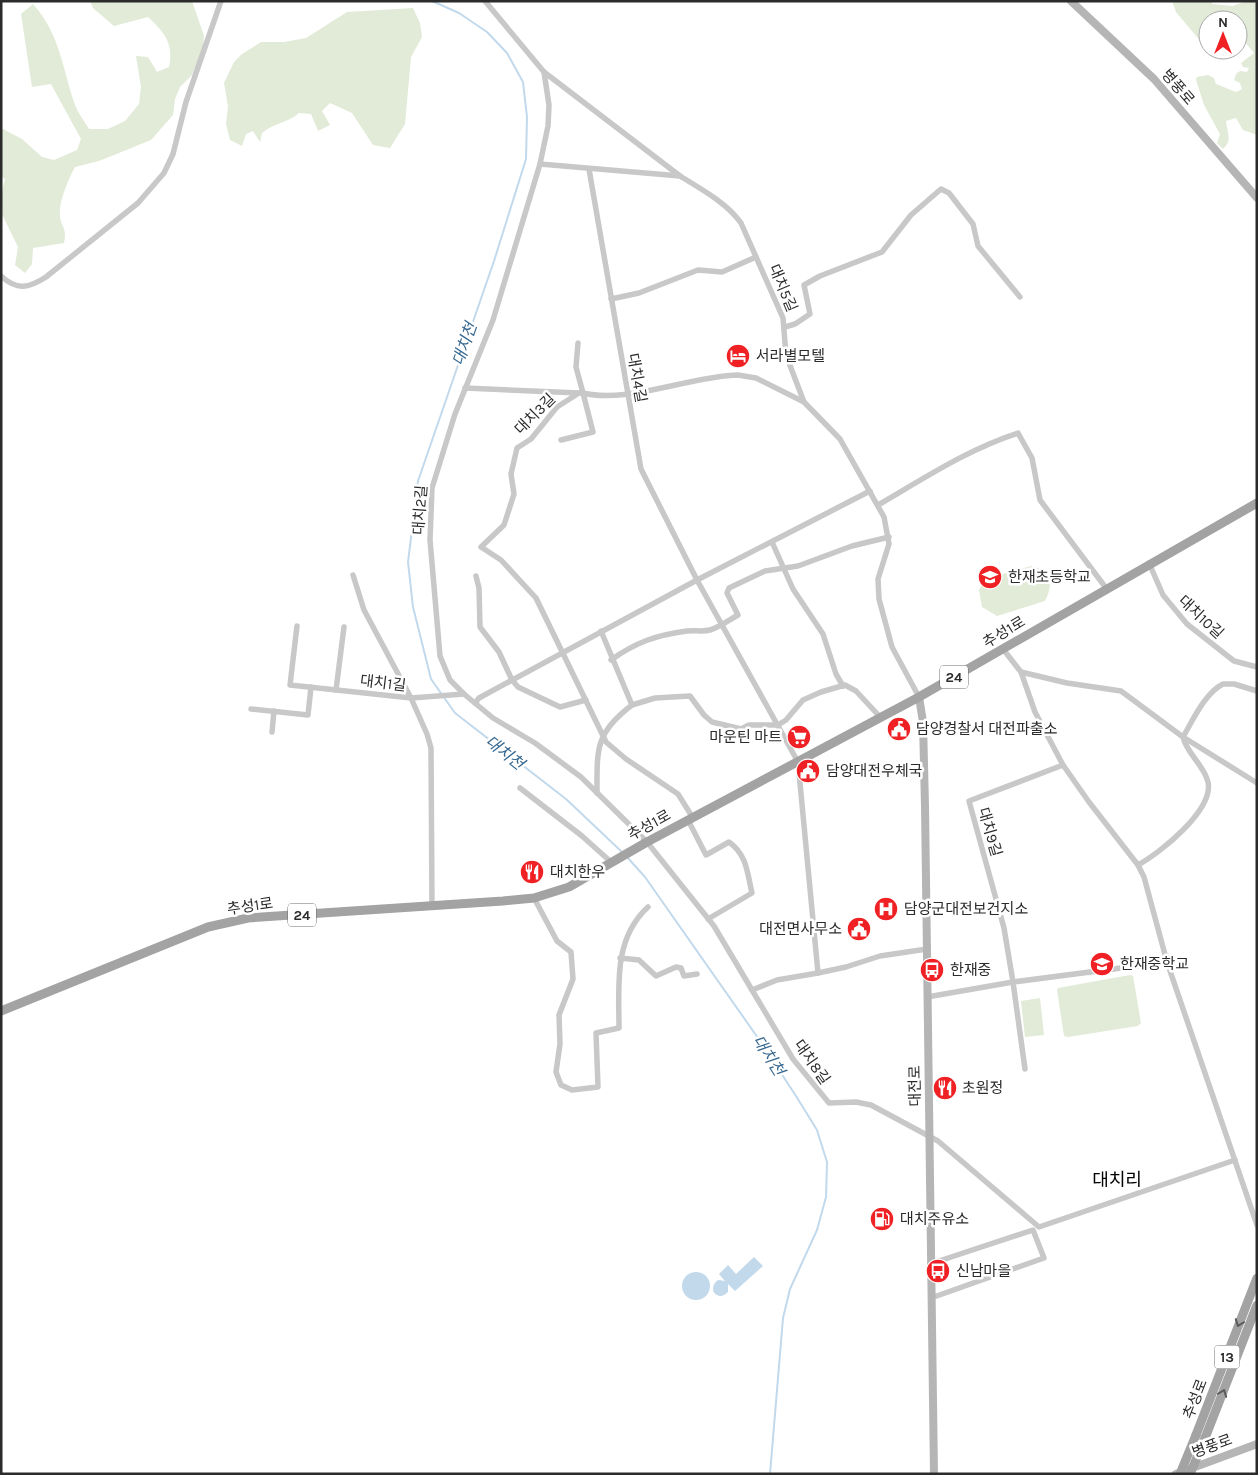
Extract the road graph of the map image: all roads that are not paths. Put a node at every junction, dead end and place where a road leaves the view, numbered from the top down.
1 (222, 1) edge
2 (485, 1) edge
3 (1071, 1) edge
4 (544, 72) junction
5 (540, 164) junction
6 (589, 169) junction
7 (680, 176) junction
8 (1257, 198) edge
9 (756, 256) junction
10 (1, 276) edge
11 (1020, 297) dead end
12 (611, 299) junction
13 (785, 327) junction
14 (578, 343) dead end
15 (465, 388) junction
16 (581, 393) junction
17 (628, 393) junction
18 (804, 402) junction
19 (561, 440) dead end
20 (870, 491) junction
21 (1257, 503) edge
22 (878, 505) junction
23 (889, 537) junction
24 (772, 542) junction
25 (1149, 563) junction
26 (783, 567) junction
27 (353, 576) dead end
28 (476, 576) dead end
29 (697, 580) junction
30 (1106, 588) junction
31 (722, 625) junction
32 (297, 626) dead end
33 (344, 627) dead end
34 (601, 631) junction
35 (1003, 649) junction
36 (562, 652) junction
37 (611, 660) junction
38 (1257, 667) edge
39 (1021, 672) junction
40 (512, 680) junction
41 (843, 686) junction
42 (311, 687) junction
43 (336, 690) junction
44 (1257, 691) edge
45 (464, 694) junction
46 (919, 697) junction
47 (411, 698) junction
48 (586, 700) junction
49 (475, 703) junction
50 (632, 705) junction
51 (251, 709) dead end
52 (274, 711) junction
53 (881, 718) junction
54 (778, 725) junction
55 (272, 732) dead end
56 (602, 734) junction
57 (1184, 737) junction
58 (798, 762) junction
59 (1063, 765) junction
60 (1257, 783) edge
61 (520, 788) dead end
62 (597, 793) junction
63 (690, 819) junction
64 (647, 842) junction
65 (612, 862) junction
66 (1138, 865) junction
67 (534, 898) junction
68 (432, 906) junction
69 (648, 907) dead end
70 (708, 919) junction
71 (927, 949) junction
72 (620, 958) junction
73 (1167, 962) junction
74 (818, 973) junction
75 (697, 974) dead end
76 (1013, 982) junction
77 (752, 990) junction
78 (927, 997) junction
79 (1, 1012) edge
80 (1024, 1069) dead end
81 (930, 1138) junction
82 (1234, 1160) junction
83 (1257, 1225) edge
84 (1036, 1228) junction
85 (930, 1264) junction
86 (1257, 1278) edge
87 (931, 1298) junction
88 (1257, 1305) edge
89 (1201, 1436) junction
90 (1257, 1444) edge
91 (934, 1474) edge
92 (1176, 1474) edge
93 (1180, 1474) edge
94 (1190, 1474) edge

1 - 10 street
2 - 4 street, 대치5길
3 - 8 street, 병풍로
4 - 5 street, 대치2길
4 - 7 street, 대치5길
5 - 6 street
5 - 15 street, 대치2길
6 - 7 street
6 - 12 street, 대치4길
7 - 9 street, 대치5길
9 - 12 street
9 - 13 street, 대치5길
11 - 13 street
12 - 17 street, 대치4길
13 - 18 street, 대치5길
14 - 16 street
15 - 16 street
15 - 45 street, 대치2길
16 - 17 street
16 - 19 street
16 - 36 street, 대치3길
17 - 18 street
17 - 29 street, 대치4길
18 - 20 street, 대치5길
20 - 22 street, 대치5길
20 - 24 street
21 - 25 main road, 추성1로 / 24
22 - 23 street, 대치5길
22 - 30 street
23 - 26 street
23 - 46 street, 대치5길
24 - 26 street
24 - 29 street
25 - 30 main road, 추성1로 / 24
25 - 38 street, 대치10길
26 - 31 street
26 - 41 street
27 - 47 street
28 - 40 street
29 - 31 street, 대치4길
29 - 34 street
30 - 35 main road, 추성1로 / 24
31 - 37 street
31 - 54 street, 대치4길
32 - 42 street, 대치1길
33 - 43 street
34 - 36 street
34 - 37 street
35 - 39 street
35 - 46 main road, 추성1로 / 24
36 - 40 street
36 - 48 street, 대치3길
37 - 50 street
39 - 57 street
39 - 59 street
40 - 48 street
40 - 49 street
41 - 53 street
41 - 54 street
42 - 43 street, 대치1길
42 - 52 street
43 - 47 street, 대치1길
44 - 57 street
45 - 47 street
45 - 49 street, 대치2길
46 - 53 main road, 추성1로 / 24
46 - 71 street, 대전로
47 - 68 street, 대치1길
48 - 56 street, 대치3길
49 - 62 street, 대치2길
50 - 54 street
50 - 56 street
51 - 52 street
52 - 55 street
53 - 58 main road, 추성1로 / 24
54 - 58 street, 대치4길
56 - 62 street
56 - 63 street, 대치3길
57 - 60 street
57 - 66 street
58 - 63 main road, 추성1로 / 24
58 - 74 street
59 - 66 street
59 - 76 street, 대치9길
61 - 65 street
62 - 64 street, 대치2길
63 - 64 main road, 추성1로 / 24
63 - 70 street, 대치3길
64 - 65 main road, 추성1로 / 24
64 - 70 street, 대치8길
65 - 67 main road, 추성1로 / 24
66 - 73 street
67 - 68 main road, 추성1로 / 24
67 - 72 street
68 - 79 main road, 추성1로 / 24
69 - 72 street
70 - 77 street, 대치8길
71 - 74 street
71 - 78 street, 대전로
72 - 75 street
73 - 76 street
73 - 82 street
74 - 77 street
76 - 78 street
76 - 80 street
77 - 81 street, 대치8길
78 - 81 street, 대전로
81 - 84 street, 대치8길
81 - 85 street, 대전로
82 - 83 street
82 - 84 street
84 - 85 street
84 - 87 street
85 - 87 street, 대전로
86 -> 89 main road, 추성로 / 13
87 - 91 street, 대전로
89 -> 88 main road, 추성로 / 13
89 - 93 main road, 추성로 / 13, bridge
89 - 94 main road, 추성로 / 13, bridge
90 - 92 street, 병풍로

